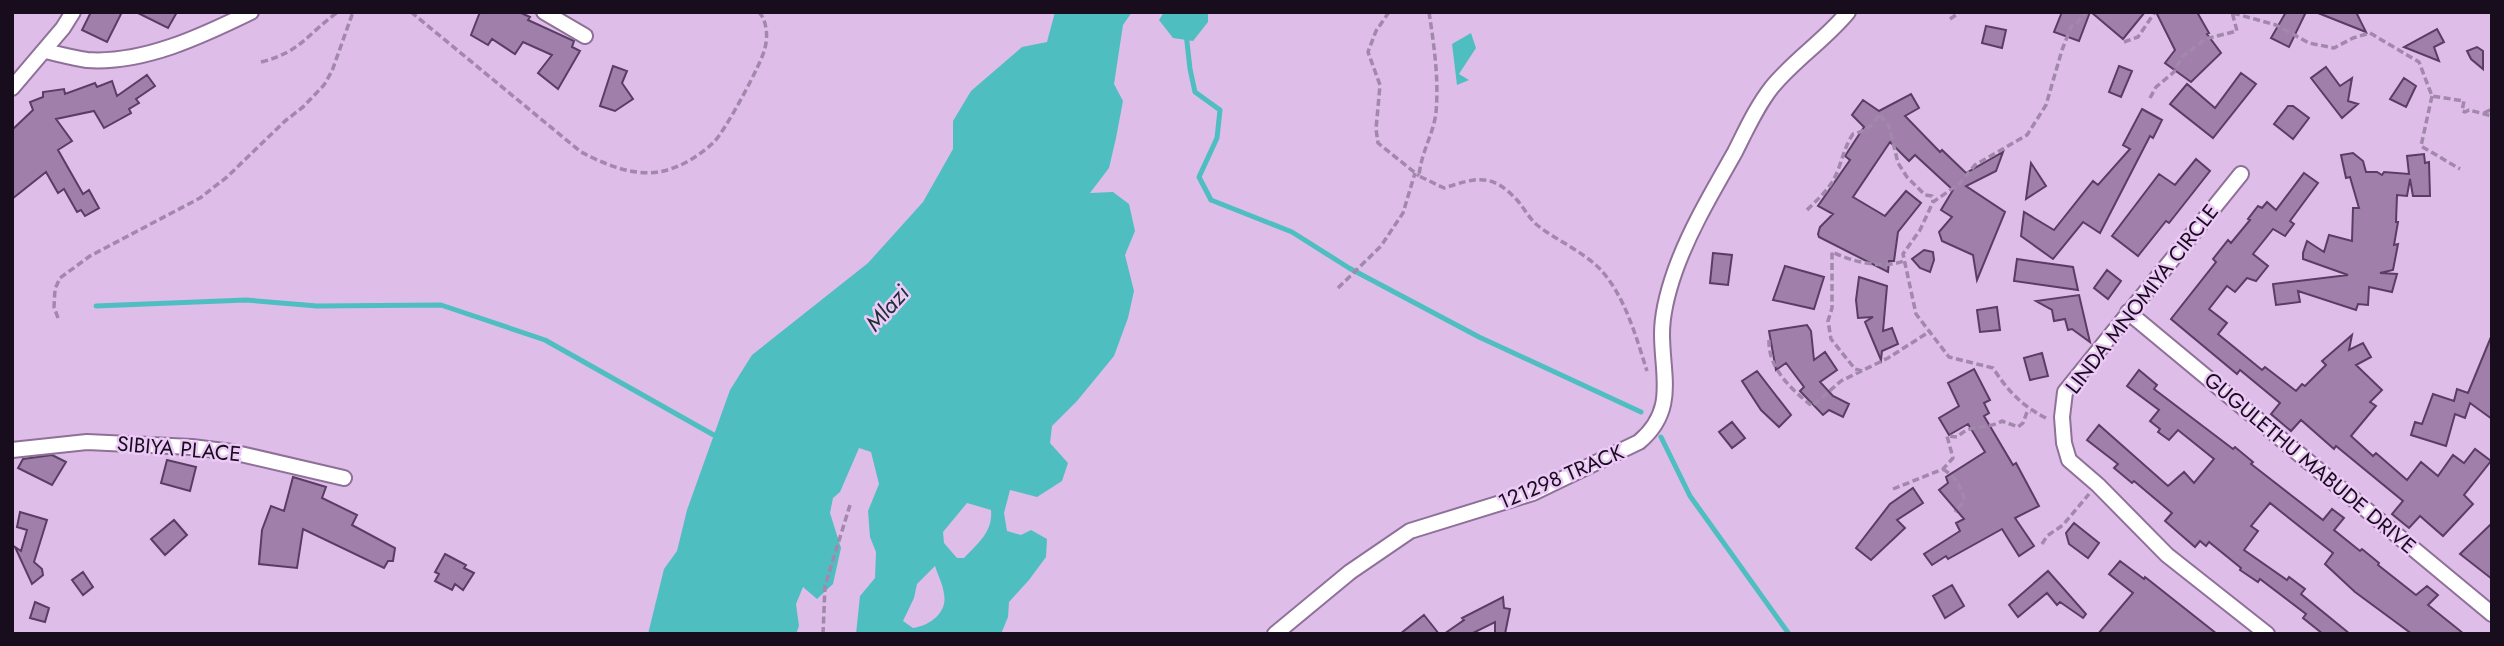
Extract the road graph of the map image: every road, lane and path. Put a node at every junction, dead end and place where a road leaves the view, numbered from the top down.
1 (73, 12) edge
2 (251, 12) edge
3 (338, 12) edge
4 (353, 12) edge
5 (411, 12) edge
6 (544, 12) edge
7 (759, 12) edge
8 (1389, 12) edge
9 (1429, 12) edge
10 (1848, 12) edge
11 (1960, 12) edge
12 (2085, 12) edge
13 (2155, 12) edge
14 (2232, 13) edge
15 (1951, 19) dead end
16 (585, 36) dead end
17 (2124, 42) dead end
18 (45, 51) junction
19 (261, 62) dead end
20 (12, 88) edge
21 (2432, 96) junction
22 (2150, 98) dead end
23 (2492, 109) edge
24 (2484, 113) junction
25 (2492, 116) edge
26 (2460, 169) dead end
27 (2241, 174) dead end
28 (1417, 175) junction
29 (1933, 202) junction
30 (1807, 210) dead end
31 (1904, 261) junction
32 (1338, 288) dead end
33 (2129, 312) junction
34 (58, 318) dead end
35 (1929, 332) junction
36 (1769, 340) dead end
37 (1864, 371) junction
38 (1648, 375) dead end
39 (2033, 412) junction
40 (2063, 425) junction
41 (12, 450) edge
42 (1943, 468) junction
43 (344, 478) dead end
44 (2098, 485) junction
45 (1894, 489) dead end
46 (850, 505) dead end
47 (1955, 512) dead end
48 (2042, 544) dead end
49 (2492, 614) edge
50 (823, 634) edge
51 (1275, 634) edge
52 (2267, 634) edge

1 - 18 street
2 - 18 street
3 - 19 path
4 - 34 path
5 - 7 path
6 - 16 street
8 - 28 path
9 - 28 path
10 - 51 street, 121298 TRACK
11 - 15 path
12 - 29 path
13 - 17 path
14 - 21 path
14 - 22 path
18 - 20 street
21 - 24 path
21 - 26 path
23 - 24 path
24 - 25 path
27 - 33 street, LINDA MNOMIYA CIRCLE
28 - 32 path
28 - 38 path
29 - 30 path
29 - 31 path
31 - 35 path
31 - 37 path
33 - 40 street, LINDA MNOMIYA CIRCLE
33 - 49 street, GUGULETHU MABUDE DRIVE
35 - 37 path
35 - 39 path
36 - 37 path
39 - 40 path
39 - 42 path
40 - 44 street, LINDA MNOMIYA CIRCLE
41 - 43 street, SIBIYA PLACE
42 - 45 path
42 - 47 path
44 - 48 path
44 - 52 street, LINDA MNOMIYA CIRCLE
46 - 50 path

